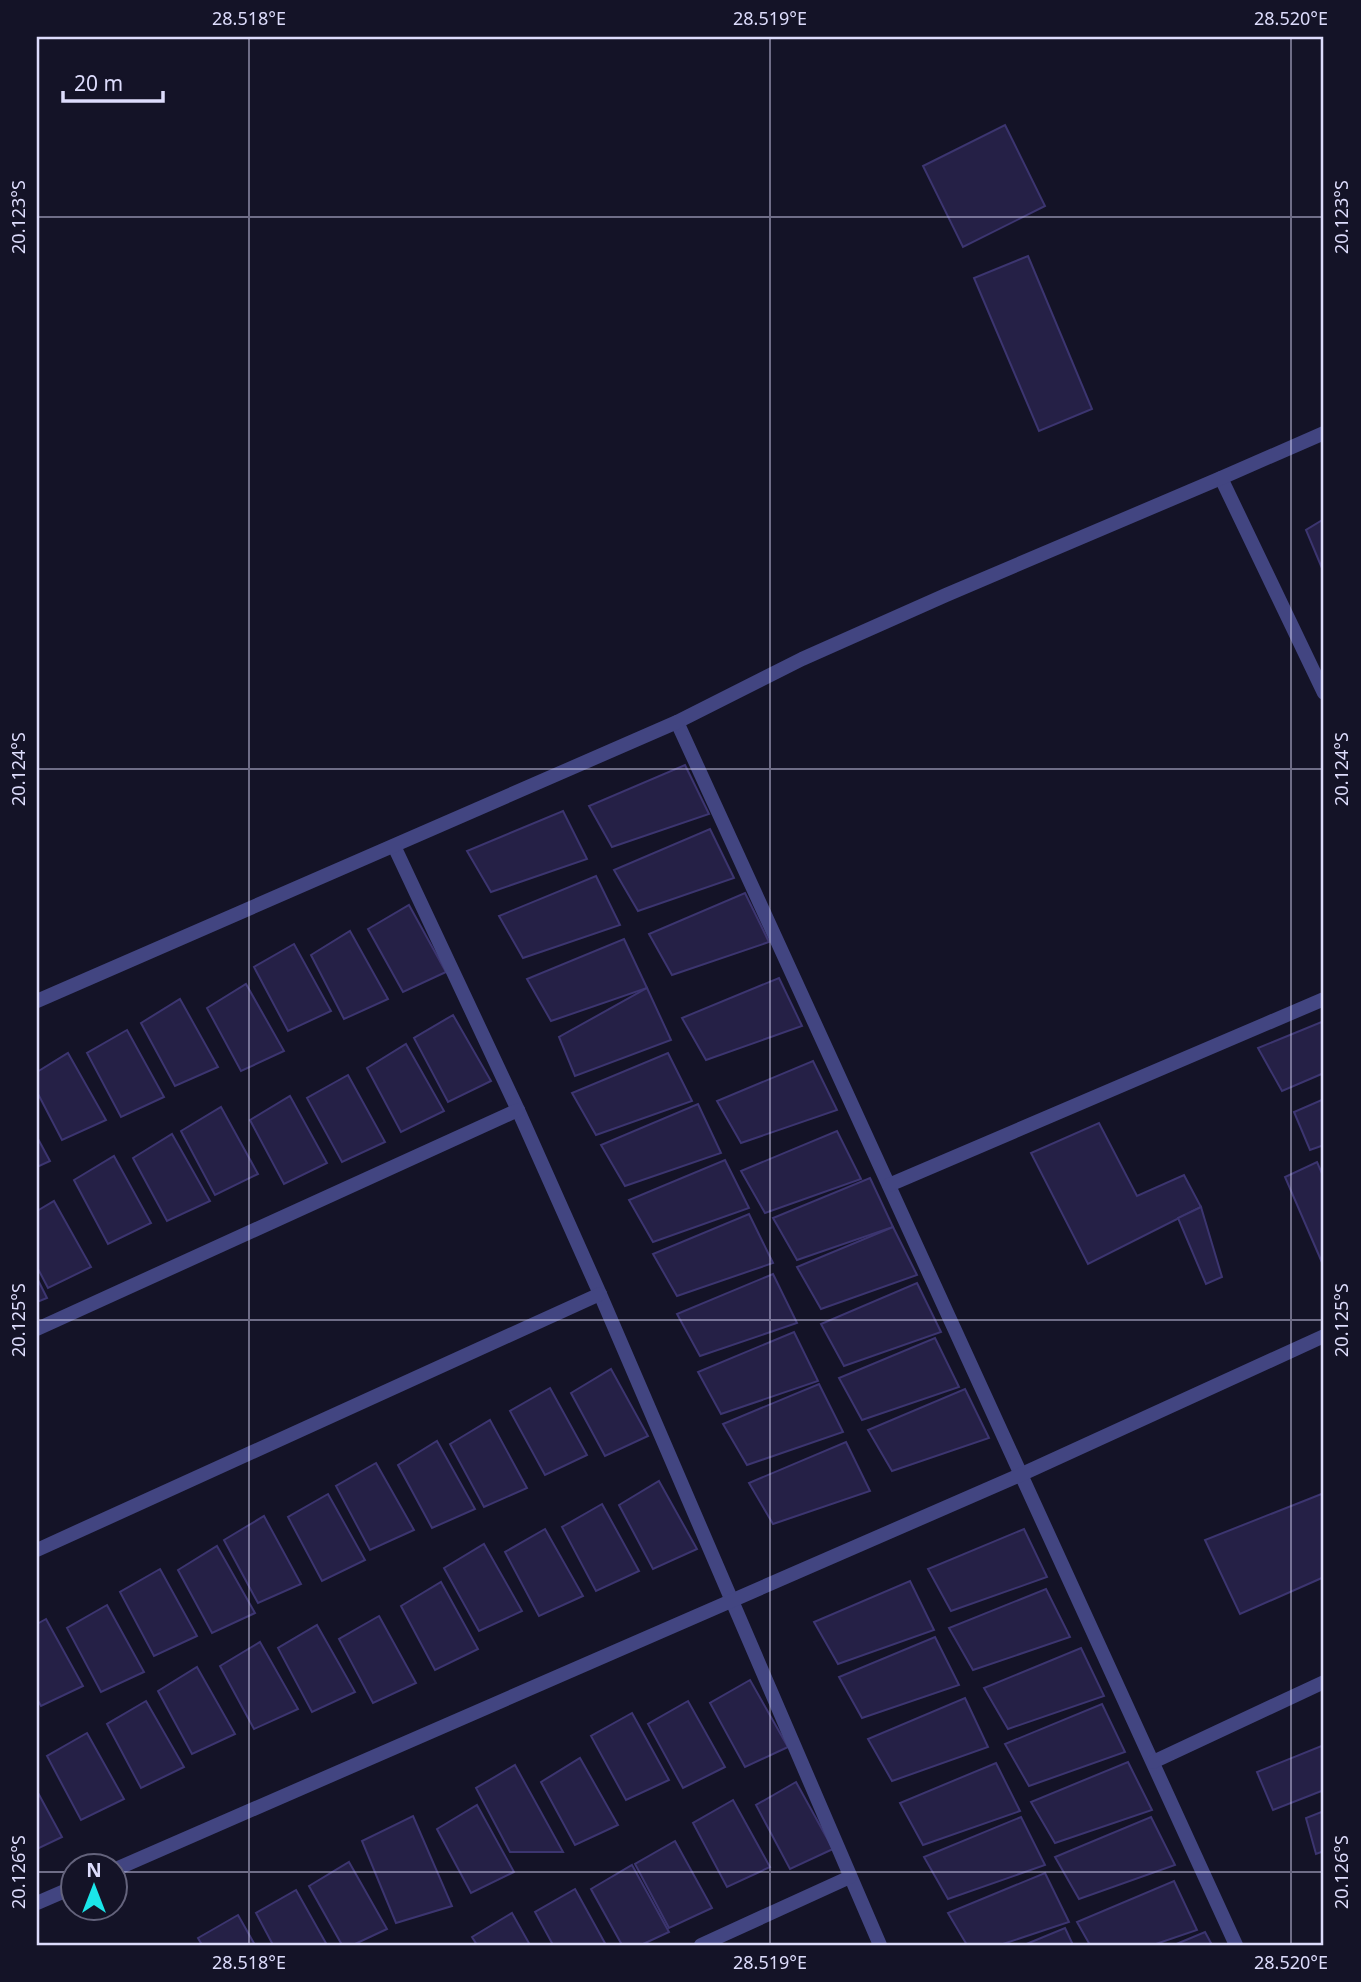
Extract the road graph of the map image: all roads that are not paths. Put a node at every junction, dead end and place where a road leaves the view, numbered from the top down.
1 (1324, 433) edge
2 (1222, 478) junction
3 (1324, 693) edge
4 (677, 722) junction
5 (394, 846) junction
6 (1324, 999) edge
7 (37, 1001) edge
8 (519, 1110) junction
9 (889, 1185) junction
10 (600, 1294) junction
11 (37, 1329) edge
12 (1324, 1336) edge
13 (1020, 1475) junction
14 (37, 1550) edge
15 (732, 1599) junction
16 (1324, 1682) edge
17 (1153, 1762) junction
18 (130, 1863) edge
19 (850, 1877) junction
20 (60, 1893) edge
21 (37, 1903) edge
22 (701, 1945) edge
23 (880, 1945) edge
24 (1236, 1945) edge

1 - 2 street
2 - 3 street
2 - 4 street
4 - 5 street
4 - 9 street
5 - 7 street
5 - 8 street
6 - 9 street
8 - 10 street
8 - 11 street
9 - 13 street
10 - 14 street
10 - 15 street
12 - 13 street
13 - 15 street
13 - 17 street
15 - 18 street
15 - 19 street
16 - 17 street
17 - 24 street
19 - 22 street
19 - 23 street
20 - 21 street

